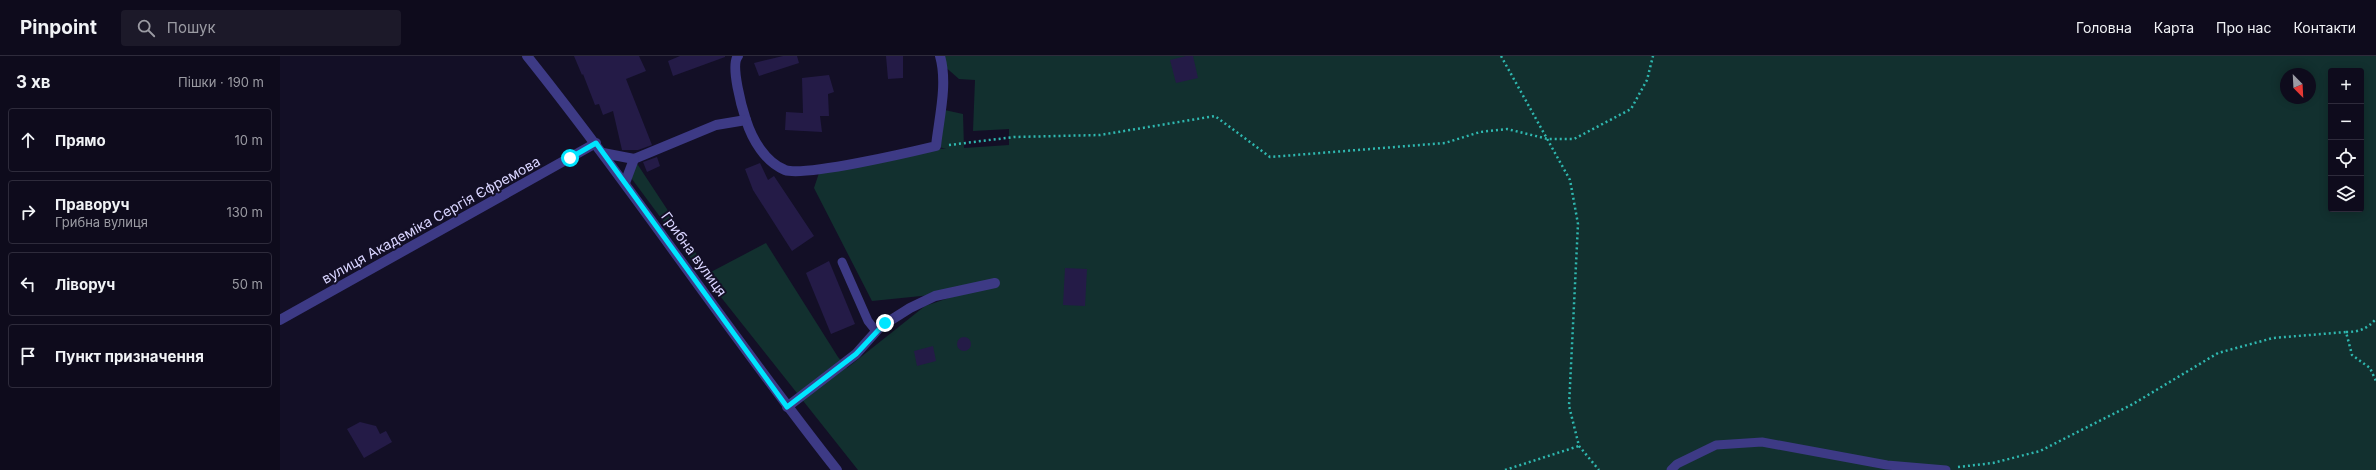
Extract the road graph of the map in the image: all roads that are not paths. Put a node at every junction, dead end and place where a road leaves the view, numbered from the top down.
1 (527, 56) edge
2 (738, 56) edge
3 (940, 56) edge
4 (746, 120) junction
5 (596, 143) junction
6 (603, 153) junction
7 (634, 159) junction
8 (625, 183) junction
9 (842, 262) dead end
10 (995, 283) dead end
11 (280, 320) edge
12 (876, 331) junction
13 (787, 407) junction
14 (1946, 469) edge
15 (836, 470) edge
16 (1671, 470) edge

1 - 5 street, Грибна вулиця
2 - 4 street
3 - 4 street
4 - 7 street
5 - 6 street, Грибна вулиця
5 - 11 street, вулиця Академіка Сергія Єфремова
6 - 7 street
6 - 8 street, Грибна вулиця
7 - 8 street
8 - 13 street, Грибна вулиця
9 - 12 lane
10 - 12 street
12 - 13 street
13 - 15 street, Грибна вулиця
14 - 16 lane

